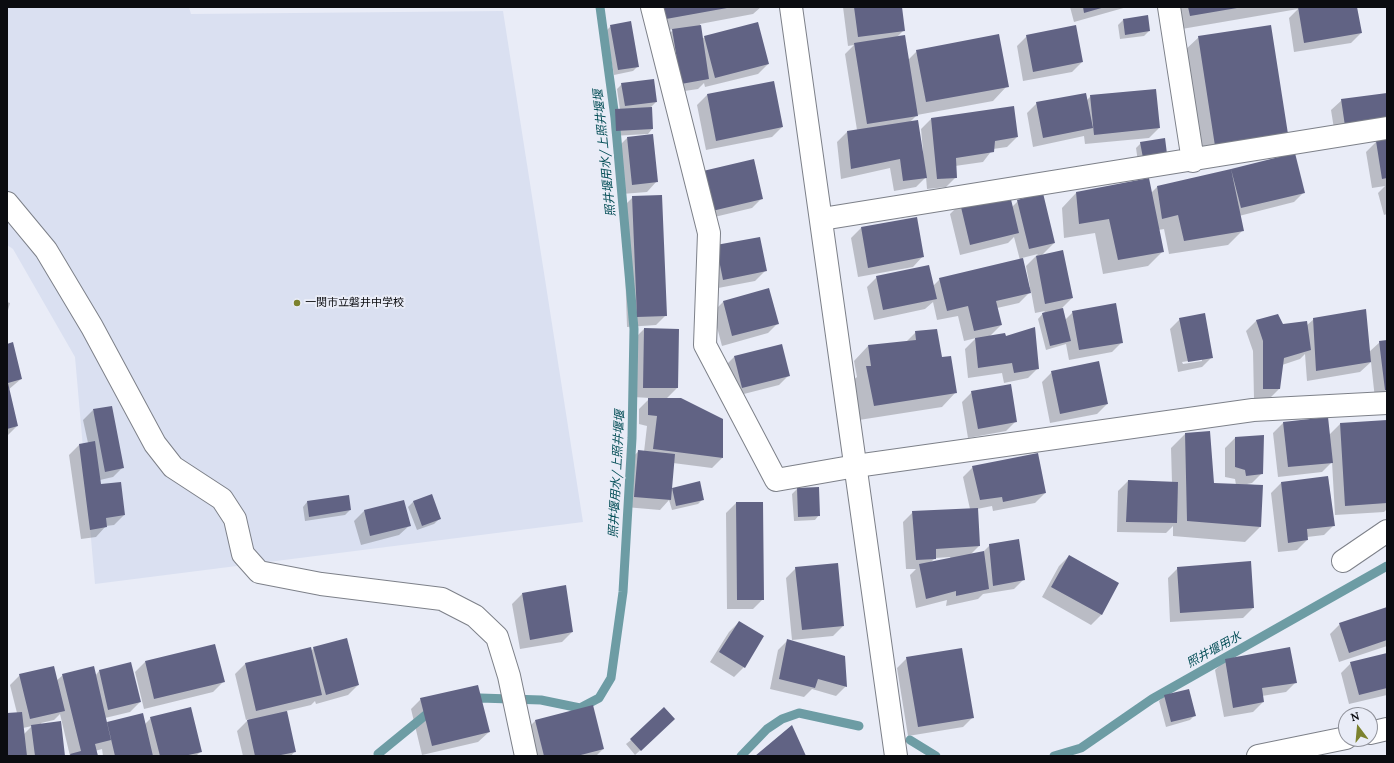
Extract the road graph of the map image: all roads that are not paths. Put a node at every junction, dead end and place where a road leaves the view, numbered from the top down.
1 (652, 7) edge
2 (791, 7) edge
3 (1169, 7) edge
4 (1387, 128) edge
5 (1193, 161) junction
6 (7, 203) edge
7 (822, 219) junction
8 (1387, 403) edge
9 (856, 466) junction
10 (1387, 531) edge
11 (1343, 562) dead end
12 (1338, 740) edge
13 (1272, 754) edge
14 (526, 756) edge
15 (896, 756) edge

1 - 9 street
2 - 7 street
3 - 5 street
4 - 5 street
5 - 7 street
6 - 14 street
7 - 9 street
8 - 9 street
9 - 15 street
10 - 11 street
12 - 13 street

